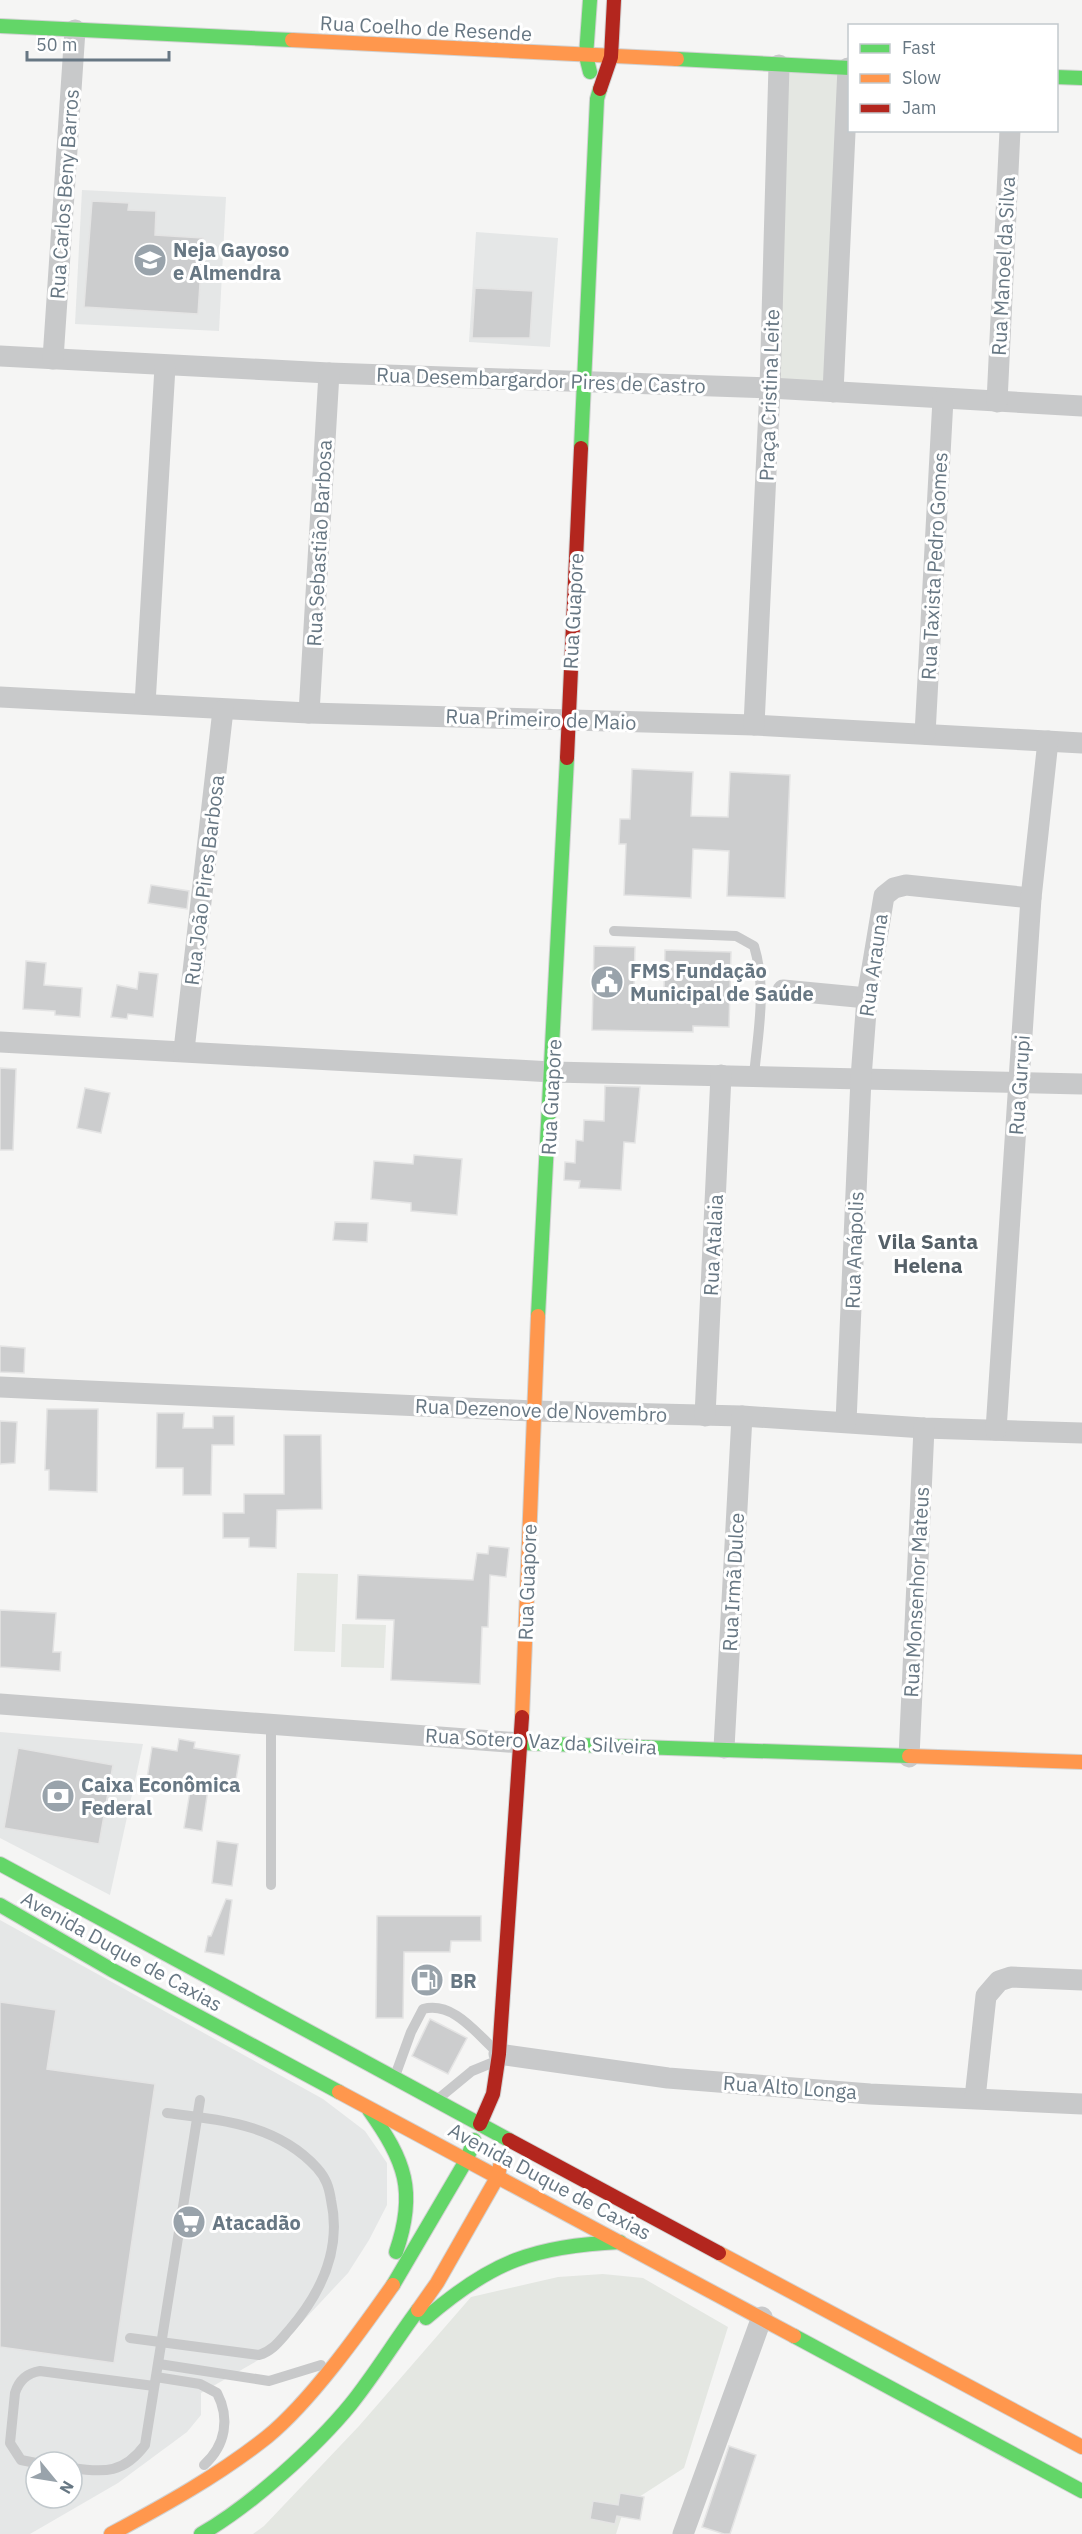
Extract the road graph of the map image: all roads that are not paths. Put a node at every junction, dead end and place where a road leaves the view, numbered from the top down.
1 (590, 0) edge
2 (614, 0) edge
3 (0, 26) edge
4 (75, 30) junction
5 (586, 56) junction
6 (611, 57) junction
7 (779, 65) junction
8 (848, 68) edge
9 (1058, 77) edge
10 (1082, 78) edge
11 (848, 88) edge
12 (597, 99) junction
13 (1010, 132) edge
14 (0, 356) edge
15 (53, 359) junction
16 (165, 367) junction
17 (329, 373) junction
18 (584, 381) junction
19 (770, 388) junction
20 (833, 392) junction
21 (943, 399) junction
22 (997, 402) junction
23 (1082, 406) edge
24 (0, 697) edge
25 (145, 704) junction
26 (224, 710) junction
27 (309, 713) junction
28 (568, 720) junction
29 (754, 725) junction
30 (926, 734) junction
31 (1048, 741) junction
32 (1082, 743) edge
33 (1031, 898) junction
34 (614, 931) dead end
35 (783, 990) dead end
36 (867, 998) junction
37 (0, 1042) edge
38 (184, 1050) junction
39 (552, 1072) junction
40 (721, 1075) junction
41 (754, 1075) junction
42 (861, 1078) junction
43 (1020, 1081) junction
44 (1082, 1084) edge
45 (0, 1387) edge
46 (533, 1411) junction
47 (705, 1416) junction
48 (742, 1416) junction
49 (846, 1422) junction
50 (924, 1428) junction
51 (996, 1430) junction
52 (1082, 1433) edge
53 (0, 1704) edge
54 (271, 1725) junction
55 (521, 1743) junction
56 (724, 1748) junction
57 (909, 1757) junction
58 (1082, 1762) edge
59 (0, 1864) edge
60 (271, 1885) dead end
61 (0, 1905) edge
62 (1082, 1980) edge
63 (498, 2057) junction
64 (394, 2079) junction
65 (493, 2094) junction
66 (975, 2098) junction
67 (200, 2100) dead end
68 (436, 2101) junction
69 (364, 2104) junction
70 (1082, 2104) edge
71 (167, 2113) dead end
72 (198, 2117) junction
73 (480, 2124) junction
74 (506, 2139) junction
75 (467, 2159) junction
76 (498, 2176) junction
77 (622, 2242) junction
78 (762, 2317) junction
79 (366, 2324) junction
80 (130, 2338) dead end
81 (162, 2342) junction
82 (395, 2345) junction
83 (336, 2360) junction
84 (159, 2364) junction
85 (155, 2381) junction
86 (1079, 2444) edge
87 (24, 2461) edge
88 (84, 2469) edge
89 (1082, 2491) edge
90 (138, 2521) junction
91 (111, 2534) edge
92 (201, 2534) edge
93 (683, 2534) edge

1 - 5 main road, Rua Guapore
2 - 6 main road, Rua Guapore
3 - 4 main road, Rua Coelho de Resende
4 - 5 main road, Rua Coelho de Resende
4 - 15 street, Rua Carlos Beny Barros
5 - 6 main road, Rua Coelho de Resende
5 - 12 main road, Rua Guapore
6 - 7 main road, Rua Coelho de Resende
6 - 12 main road, Rua Guapore
7 - 8 main road, Rua Coelho de Resende
7 - 19 street, Praça Cristina Leite
9 - 10 main road
11 - 20 street
12 - 18 main road, Rua Guapore
13 - 22 street, Rua Manoel da Silva
14 - 15 street, Rua Desembargardor Pires de Castro
15 - 16 street, Rua Desembargardor Pires de Castro
16 - 17 street, Rua Desembargardor Pires de Castro
16 - 25 street
17 - 18 street, Rua Desembargardor Pires de Castro
17 - 27 street, Rua Sebastião Barbosa
18 - 19 street, Rua Desembargardor Pires de Castro
18 - 28 main road, Rua Guapore
19 - 20 street, Rua Desembargardor Pires de Castro
19 - 29 street, Praça Cristina Leite
20 - 21 street, Rua Desembargardor Pires de Castro
21 - 22 street, Rua Desembargardor Pires de Castro
21 - 30 street, Rua Taxista Pedro Gomes
22 - 23 street, Rua Desembargardor Pires de Castro
24 - 25 street, Rua Primeiro de Maio
25 - 26 street, Rua Primeiro de Maio
26 - 27 street, Rua Primeiro de Maio
26 - 38 street, Rua João Pires Barbosa
27 - 28 street, Rua Primeiro de Maio
28 - 29 street, Rua Primeiro de Maio
28 - 39 main road, Rua Guapore
29 - 30 street, Rua Primeiro de Maio
30 - 31 street, Rua Primeiro de Maio
31 - 32 street, Rua Primeiro de Maio
31 - 33 street, Rua Gurupi
33 - 36 street, Rua Arauna
33 - 43 street, Rua Gurupi
34 - 41 lane
35 - 36 street
36 - 42 street, Rua Arauna
37 - 38 street
38 - 39 street
39 - 40 street
39 - 46 main road, Rua Guapore
40 - 41 street
40 - 47 street, Rua Atalaia
41 - 42 street
42 - 43 street
42 - 49 street, Rua Anápolis
43 - 44 street
43 - 51 street, Rua Gurupi
45 - 46 street, Rua Dezenove de Novembro
46 - 47 street, Rua Dezenove de Novembro
46 - 55 main road, Rua Guapore
47 - 48 street, Rua Dezenove de Novembro
48 - 49 street, Rua Dezenove de Novembro
48 - 56 street, Rua Irmã Dulce
49 - 50 street, Rua Dezenove de Novembro
50 - 51 street, Rua Dezenove de Novembro
50 - 57 street, Rua Monsenhor Mateus
51 - 52 street, Rua Dezenove de Novembro
53 - 54 street, Rua Sotero Vaz da Silveira
54 - 55 street, Rua Sotero Vaz da Silveira
54 - 60 lane
55 - 56 main road, Rua Sotero Vaz da Silveira
55 - 63 main road, Rua Guapore
56 - 57 main road, Rua Sotero Vaz da Silveira
57 - 58 main road, Rua Sotero Vaz da Silveira
59 - 64 main road, Avenida Duque de Caxias
61 - 69 main road, Avenida Duque de Caxias
62 - 66 street
63 - 64 lane
63 - 65 main road, Rua Guapore
63 - 66 street, Rua Alto Longa
63 - 68 lane
64 - 68 main road, Avenida Duque de Caxias
65 - 73 main road, Rua Guapore
65 - 74 main road, Rua Guapore
66 - 70 street, Rua Alto Longa
67 - 72 lane
68 - 73 main road, Avenida Duque de Caxias
69 - 75 main road, Avenida Duque de Caxias
69 - 79 main road
71 - 72 lane
72 - 81 lane
72 - 81 lane
73 - 74 main road, Avenida Duque de Caxias
73 - 75 main road, Rua Guapore
74 - 76 main road
74 - 86 main road, Avenida Duque de Caxias
75 - 76 main road, Avenida Duque de Caxias
75 - 79 main road, Rua Guapore
76 - 77 main road, Avenida Duque de Caxias
76 - 82 main road
77 - 78 main road, Avenida Duque de Caxias
77 - 82 main road
78 - 89 main road, Avenida Duque de Caxias
78 - 93 street
79 - 83 main road
80 - 81 lane
81 - 84 lane
82 - 92 main road
83 - 84 lane
83 - 90 main road
84 - 85 lane
85 - 87 lane
85 - 88 lane
85 - 90 lane
90 - 91 main road

